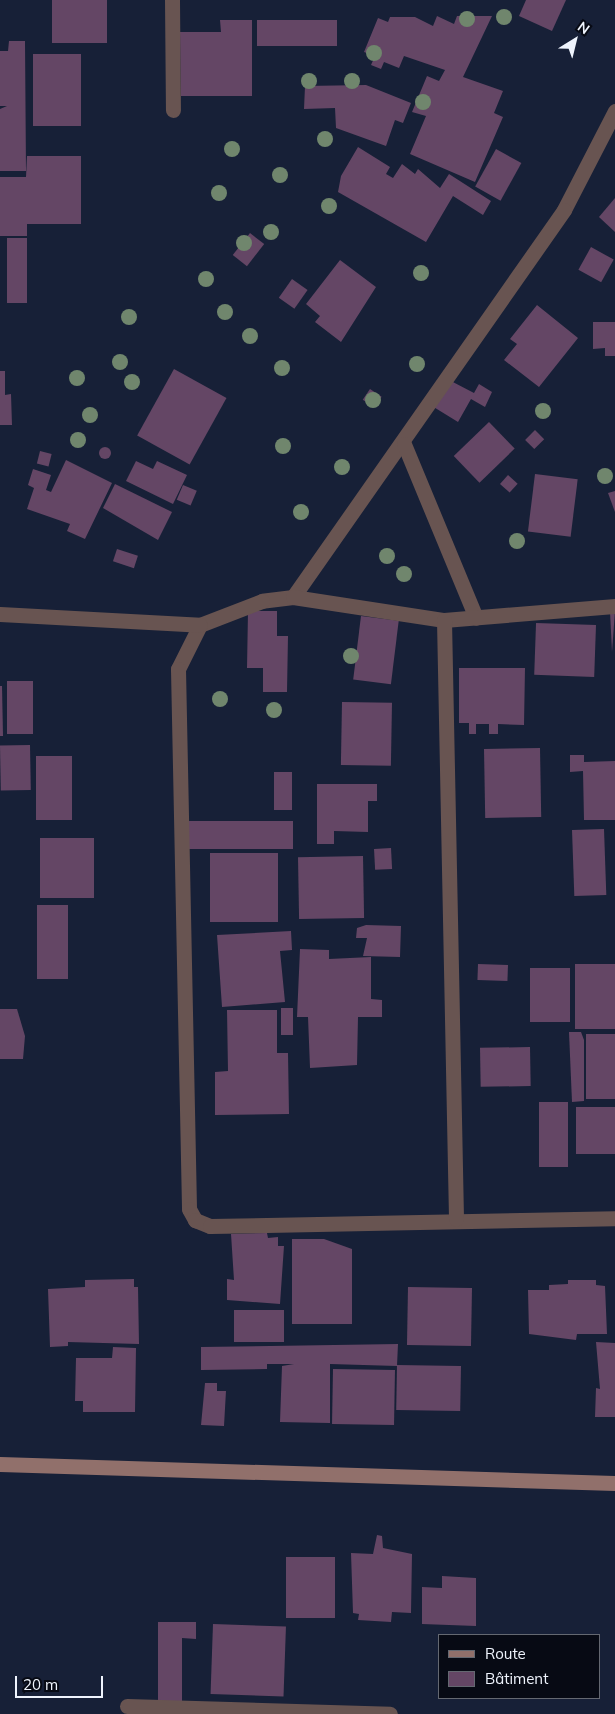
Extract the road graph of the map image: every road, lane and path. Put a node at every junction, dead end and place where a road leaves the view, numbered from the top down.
1 (172, 0) edge
2 (174, 110) dead end
3 (615, 111) edge
4 (404, 444) junction
5 (293, 597) junction
6 (615, 606) edge
7 (0, 614) edge
8 (476, 618) junction
9 (444, 620) junction
10 (200, 625) junction
11 (615, 1218) edge
12 (456, 1219) junction
13 (0, 1464) edge
14 (615, 1483) edge
15 (127, 1706) dead end
16 (268, 1712) edge
17 (390, 1714) edge

1 - 2 street
3 - 4 street
4 - 5 street
4 - 8 street
5 - 9 street
5 - 10 street
6 - 8 street
7 - 10 street
8 - 9 street
9 - 12 street
10 - 12 street
11 - 12 street
13 - 14 street
15 - 16 street
16 - 17 street

